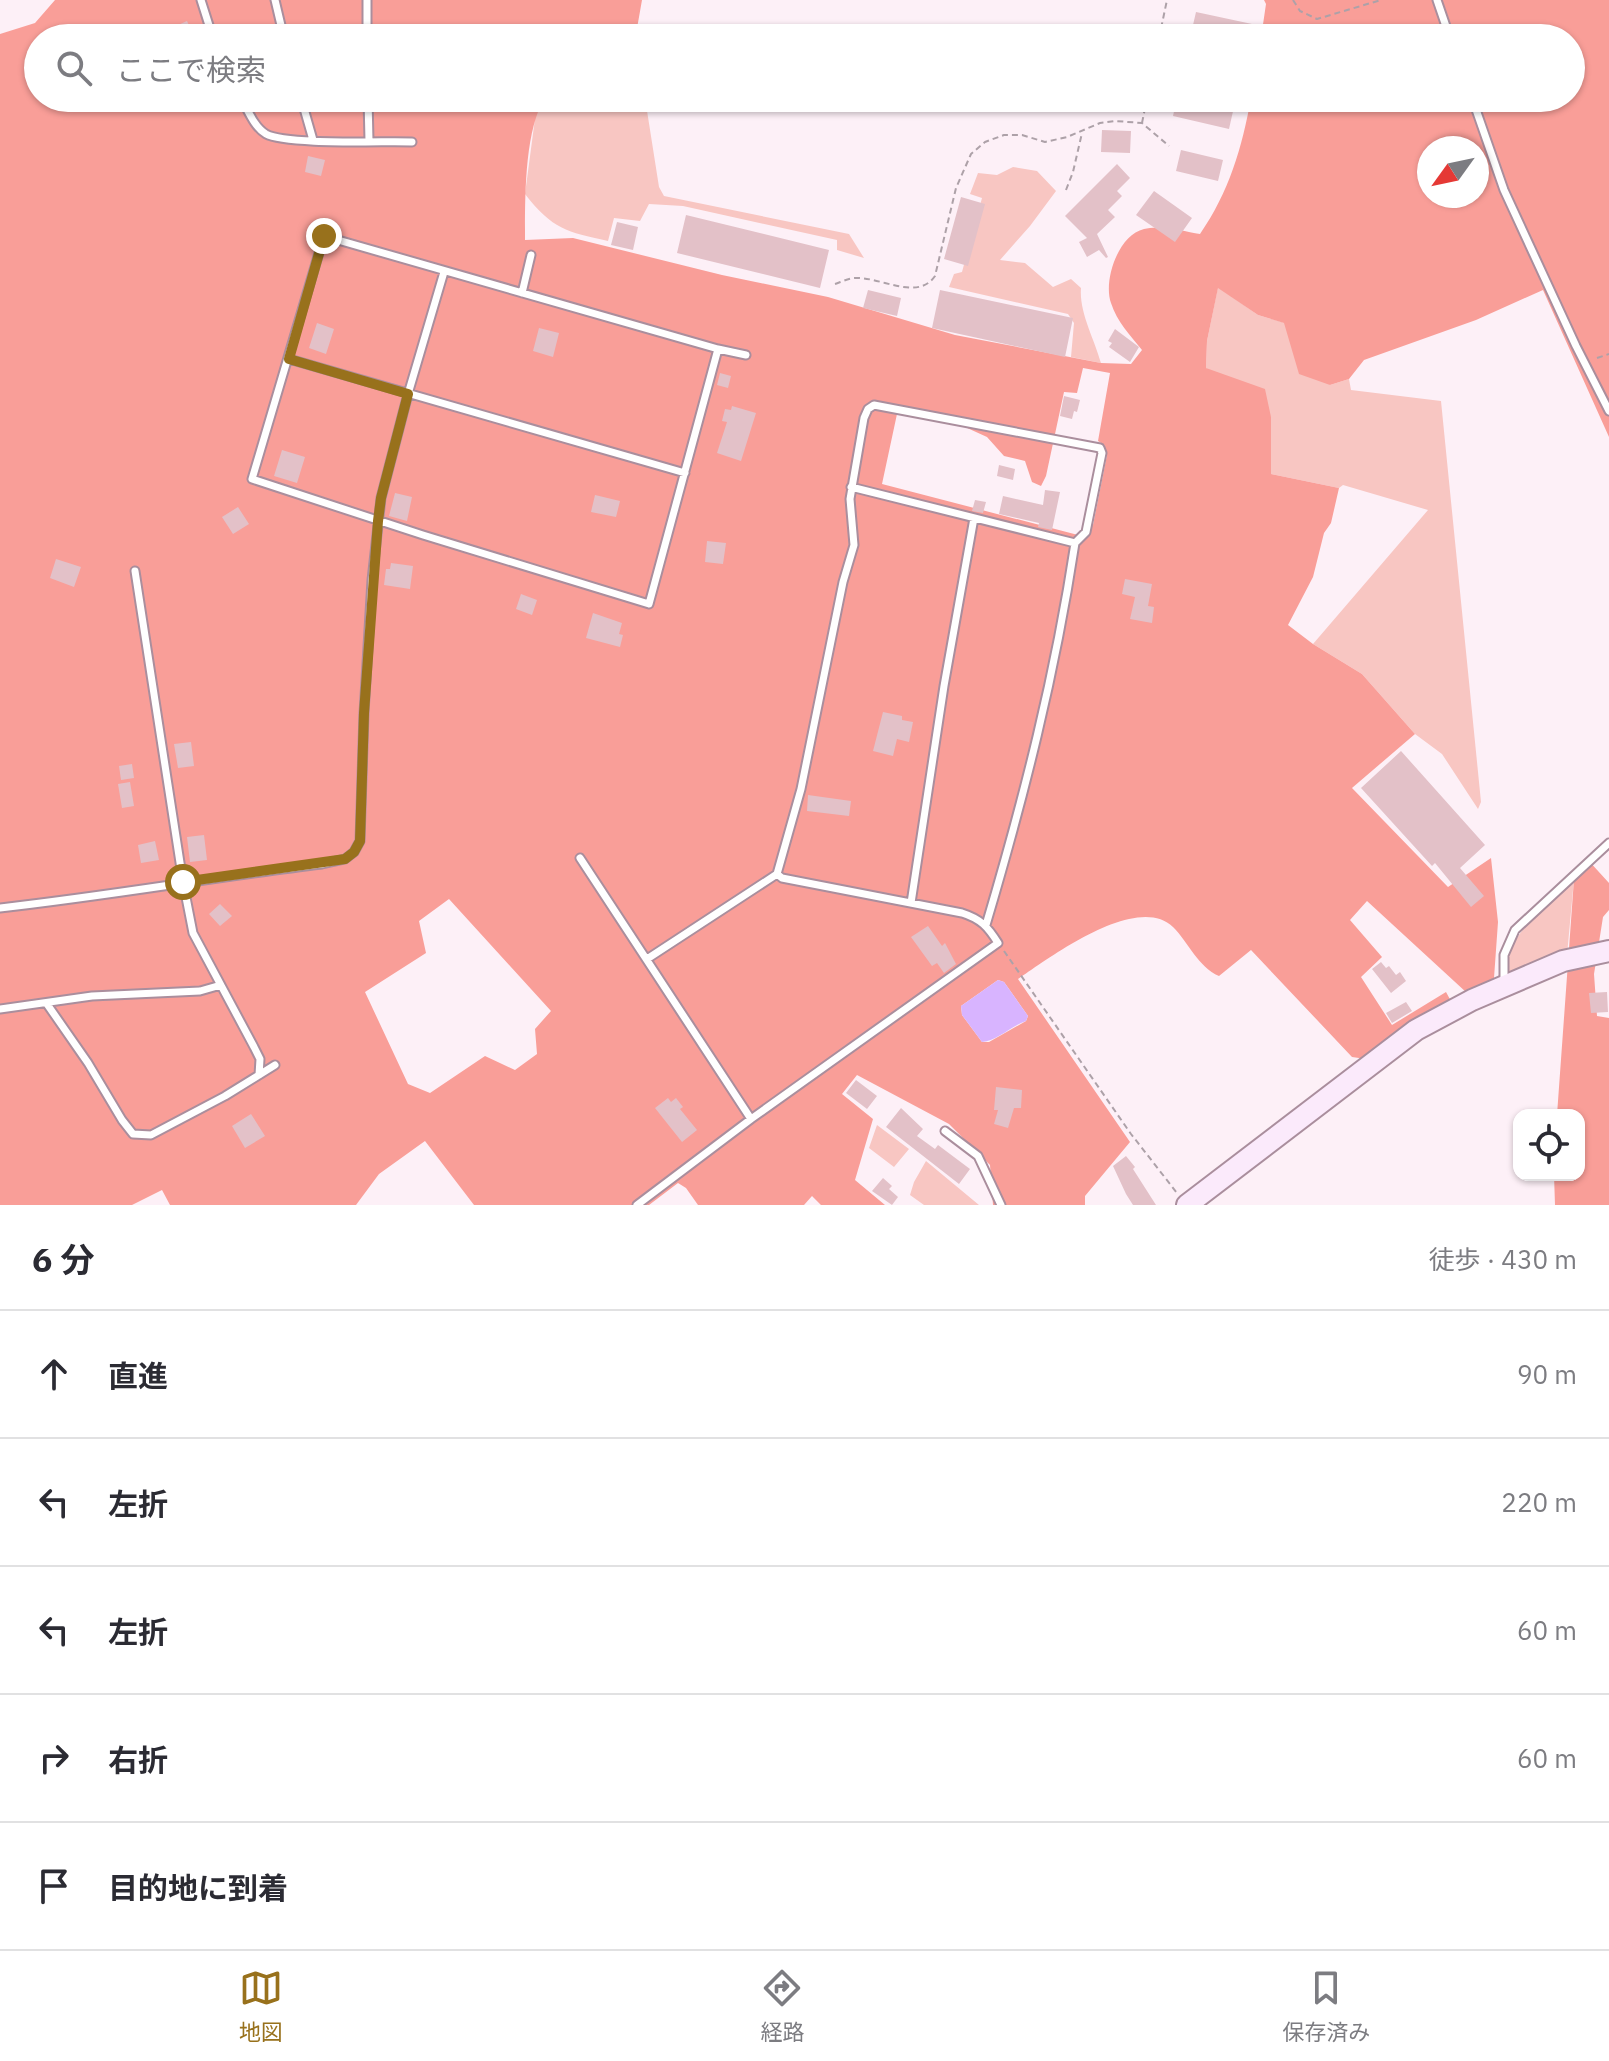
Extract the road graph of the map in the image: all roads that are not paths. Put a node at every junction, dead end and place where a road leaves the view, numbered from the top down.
1 (201, 0) edge
2 (275, 0) edge
3 (367, 0) edge
4 (1437, 0) edge
5 (209, 24) edge
6 (281, 24) edge
7 (367, 24) edge
8 (1445, 24) edge
9 (250, 112) edge
10 (305, 112) edge
11 (368, 112) edge
12 (1477, 112) edge
13 (313, 140) junction
14 (369, 141) junction
15 (412, 142) dead end
16 (531, 255) dead end
17 (444, 272) junction
18 (522, 293) junction
19 (718, 349) junction
20 (746, 355) dead end
21 (289, 359) junction
22 (408, 394) junction
23 (1609, 411) edge
24 (685, 473) junction
25 (851, 487) junction
26 (974, 518) junction
27 (378, 521) junction
28 (1075, 543) junction
29 (135, 571) dead end
30 (1609, 843) edge
31 (580, 858) dead end
32 (777, 874) junction
33 (183, 882) junction
34 (911, 903) junction
35 (0, 908) edge
36 (986, 925) junction
37 (1609, 951) edge
38 (647, 959) junction
39 (221, 985) junction
40 (1505, 986) junction
41 (47, 1004) junction
42 (0, 1009) edge
43 (275, 1065) dead end
44 (259, 1075) junction
45 (751, 1119) junction
46 (945, 1131) dead end
47 (1182, 1199) edge
48 (637, 1205) edge
49 (1001, 1205) edge

1 - 5 lane
2 - 6 lane
3 - 7 lane
4 - 8 lane
9 - 13 lane
10 - 13 lane
11 - 14 lane
12 - 23 lane
13 - 14 lane
14 - 15 lane
16 - 18 lane
17 - 18 lane
17 - 21 lane
17 - 22 lane
18 - 19 lane
19 - 20 lane
19 - 24 lane
21 - 22 lane
21 - 27 lane
22 - 24 lane
22 - 27 lane
24 - 27 lane
25 - 26 lane
25 - 28 lane
25 - 32 lane
26 - 28 lane
26 - 34 lane
27 - 33 lane
28 - 36 lane
29 - 33 lane
30 - 40 lane
31 - 38 lane
32 - 34 lane
32 - 38 lane
33 - 35 lane
33 - 39 lane
34 - 36 lane
36 - 45 lane
37 - 40 street
38 - 45 lane
39 - 41 lane
39 - 44 lane
40 - 47 street
41 - 42 lane
41 - 44 lane
43 - 44 lane
45 - 48 lane
46 - 49 lane

